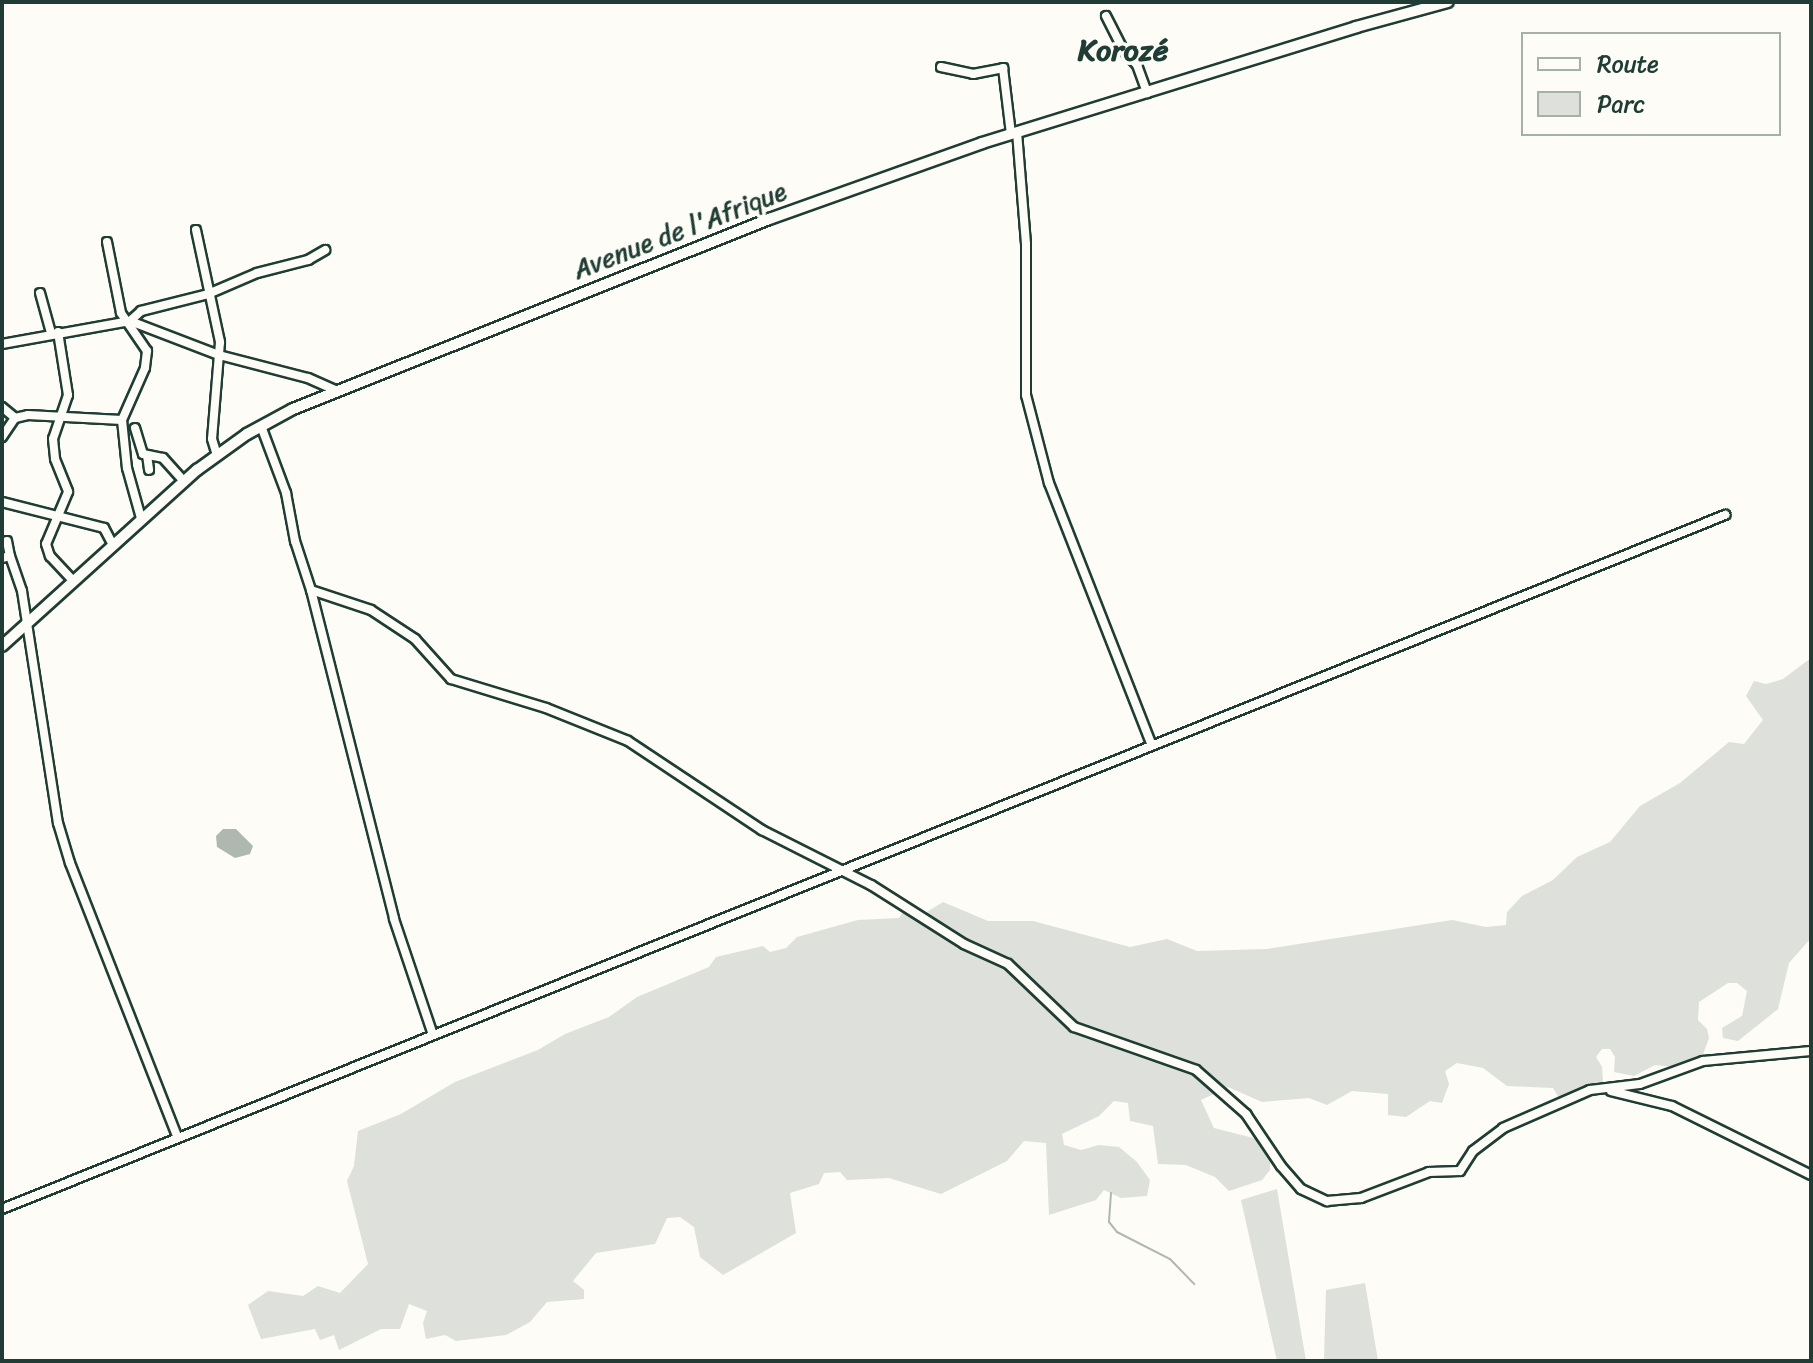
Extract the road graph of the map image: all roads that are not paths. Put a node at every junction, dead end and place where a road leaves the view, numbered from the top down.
1 (1448, 2) edge
2 (1106, 16) dead end
3 (941, 67) dead end
4 (1147, 93) junction
5 (1014, 133) junction
6 (196, 230) dead end
7 (107, 242) dead end
8 (325, 250) dead end
9 (40, 293) dead end
10 (208, 294) junction
11 (130, 321) junction
12 (55, 333) junction
13 (2, 344) edge
14 (219, 355) junction
15 (337, 391) junction
16 (2, 407) edge
17 (62, 416) junction
18 (15, 418) junction
19 (122, 420) junction
20 (261, 426) junction
21 (135, 428) dead end
22 (2, 437) edge
23 (147, 455) junction
24 (217, 455) junction
25 (149, 470) dead end
26 (184, 481) junction
27 (2, 502) edge
28 (1725, 515) dead end
29 (57, 516) junction
30 (141, 518) junction
31 (7, 541) dead end
32 (113, 545) junction
33 (6, 557) edge
34 (74, 582) junction
35 (311, 590) junction
36 (26, 626) junction
37 (2, 646) edge
38 (1152, 746) junction
39 (841, 871) junction
40 (433, 1035) junction
41 (1811, 1051) edge
42 (1602, 1089) junction
43 (178, 1138) junction
44 (1811, 1175) edge
45 (2, 1209) edge

1 - 4 main road, Avenue de l'Afrique
2 - 4 street
3 - 5 street
4 - 5 main road, Avenue de l'Afrique
5 - 15 main road, Avenue de l'Afrique
5 - 38 street
6 - 10 street
7 - 11 street
8 - 10 street
9 - 12 street
10 - 11 street
10 - 14 street
11 - 12 street
11 - 14 street
11 - 19 street
12 - 13 street
12 - 17 street
14 - 15 street
14 - 24 street
15 - 20 main road, Avenue de l'Afrique
16 - 18 street
17 - 18 street
17 - 19 street
17 - 29 street
18 - 22 street
19 - 30 street
20 - 24 main road, Avenue de l'Afrique
20 - 35 street
21 - 23 street
23 - 25 street
23 - 26 street
24 - 26 main road, Avenue de l'Afrique
26 - 30 main road, Avenue de l'Afrique
27 - 29 street
28 - 38 street
29 - 32 street
29 - 34 street
30 - 32 main road, Avenue de l'Afrique
31 - 33 street
32 - 34 main road, Avenue de l'Afrique
33 - 36 street
34 - 36 main road, Avenue de l'Afrique
35 - 39 street
35 - 40 street
36 - 37 main road, Avenue de l'Afrique
36 - 43 street
38 - 39 street
39 - 40 street
39 - 42 street
40 - 43 street
41 - 42 street
42 - 44 street
43 - 45 street

